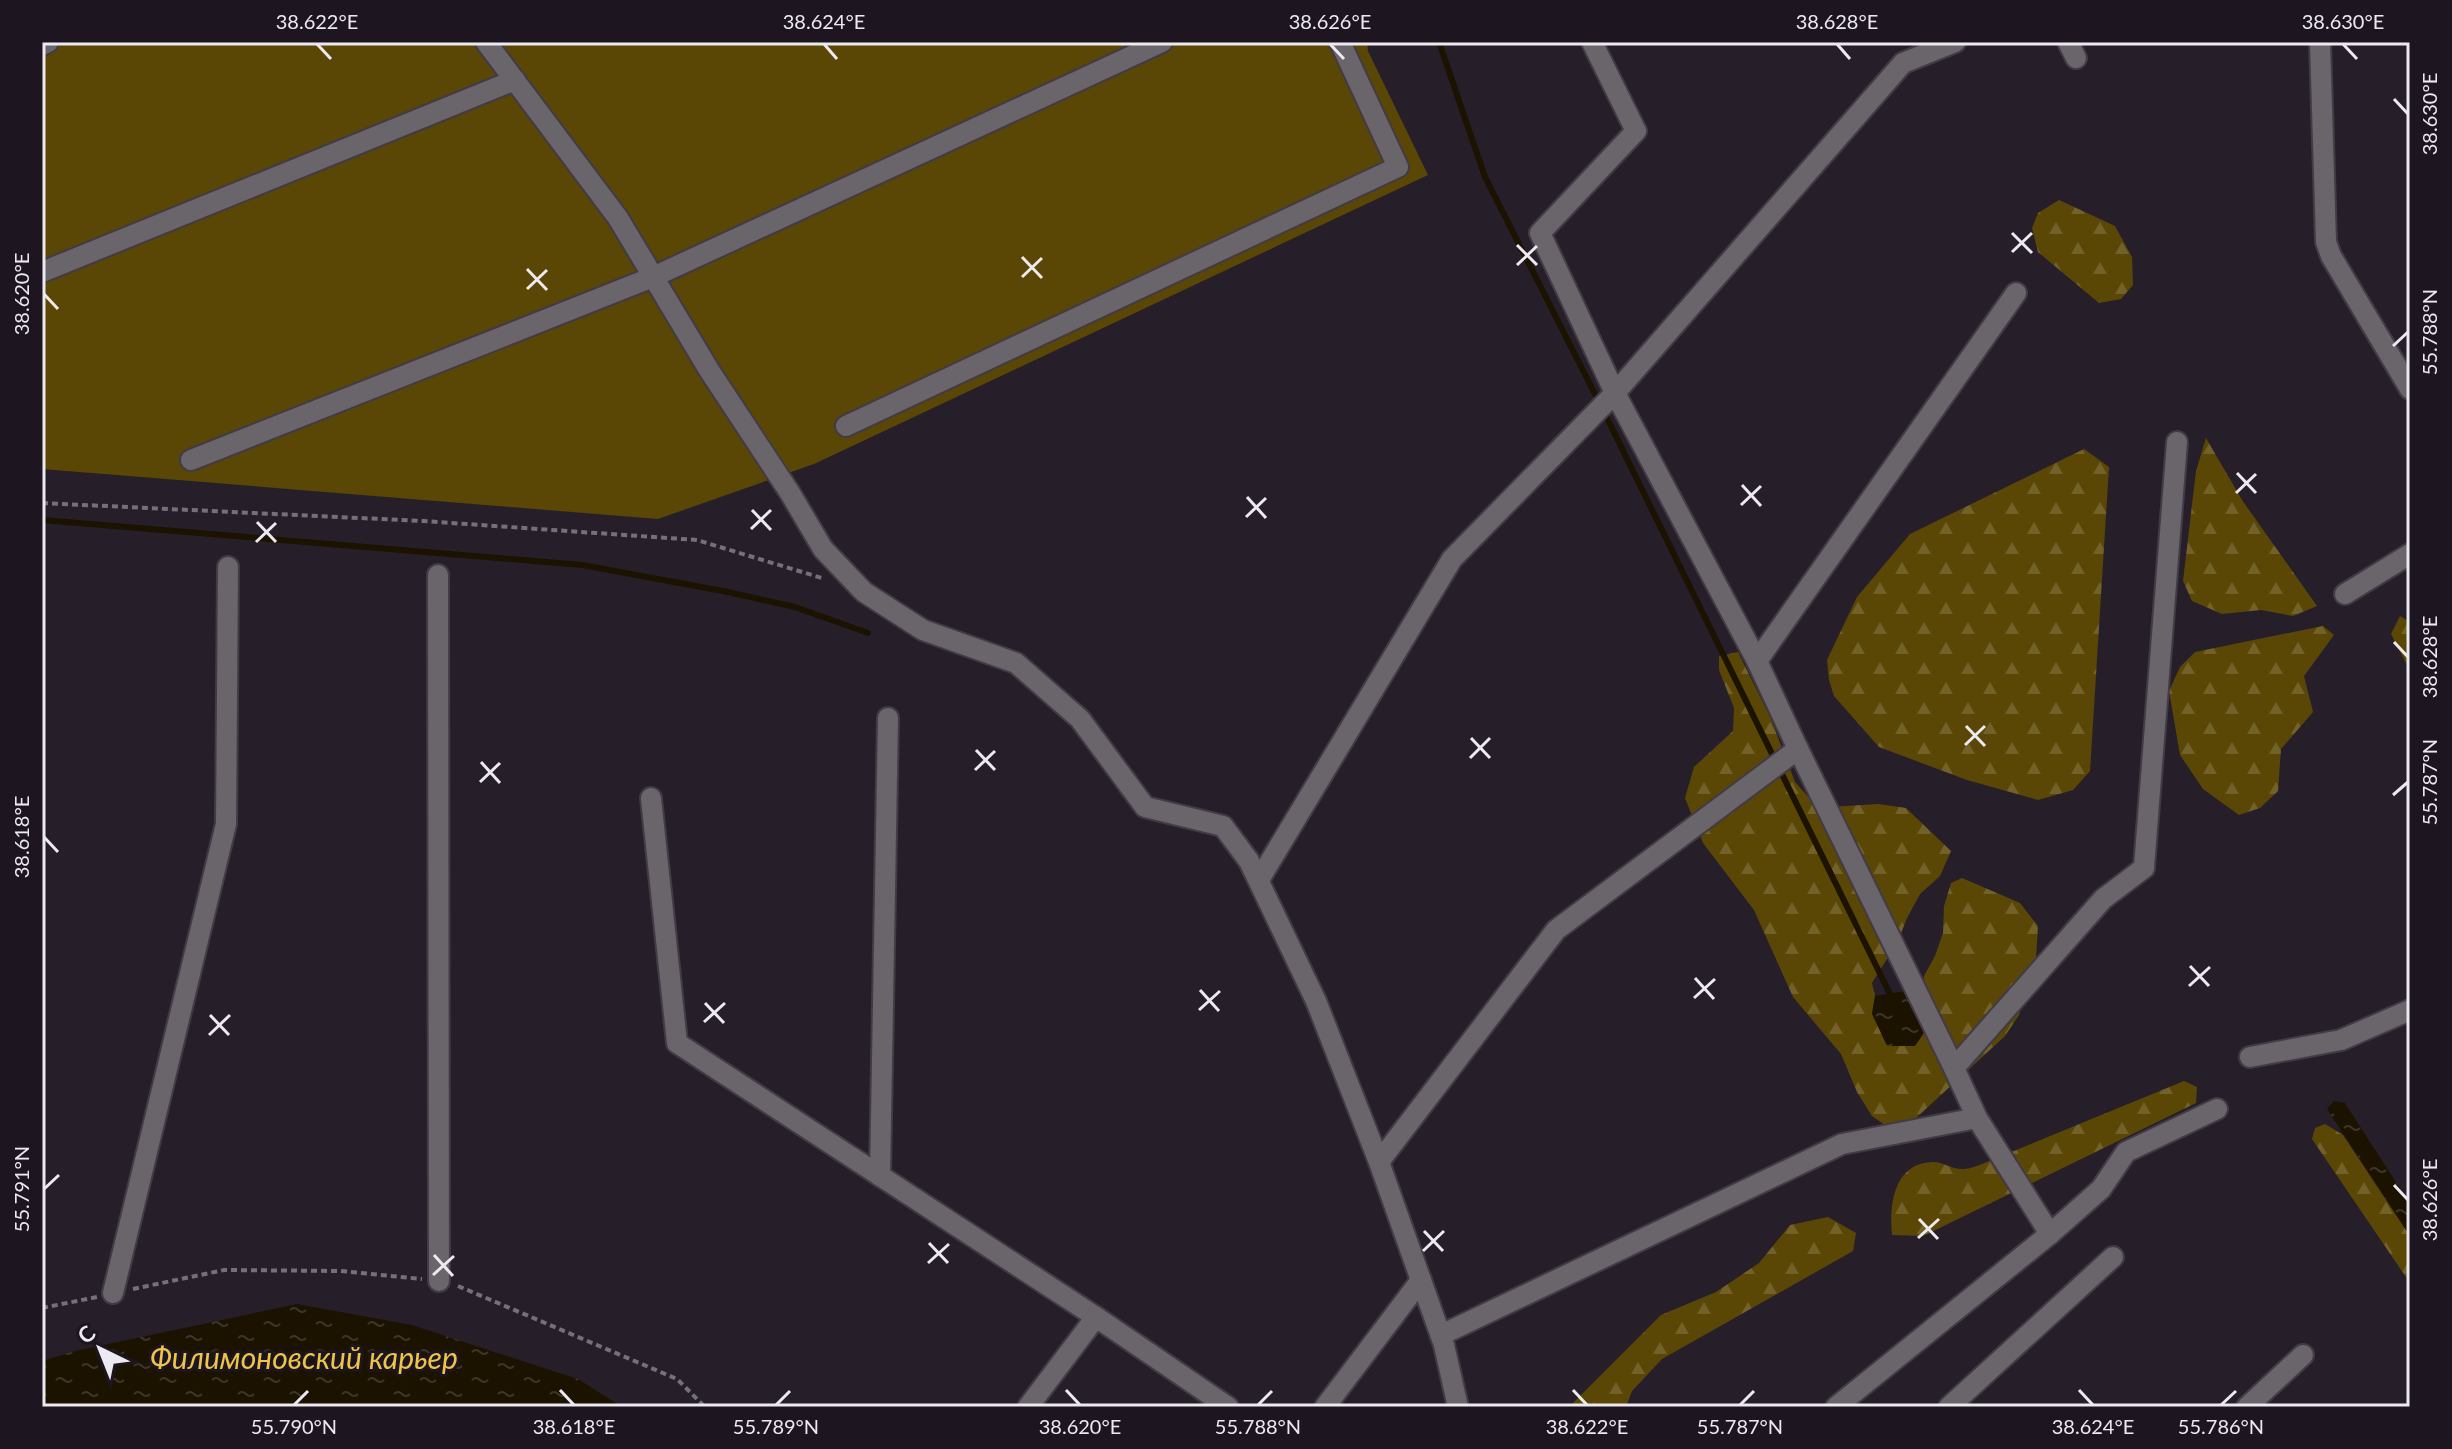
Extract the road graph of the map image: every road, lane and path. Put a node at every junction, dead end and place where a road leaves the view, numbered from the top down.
1 (48, 42) edge
2 (486, 42) edge
3 (1162, 42) edge
4 (1340, 42) edge
5 (1592, 42) edge
6 (1955, 42) edge
7 (2320, 42) edge
8 (42, 45) edge
9 (515, 80) junction
10 (42, 272) edge
11 (653, 277) junction
12 (2016, 293) dead end
13 (2410, 389) edge
14 (1615, 393) junction
15 (846, 426) dead end
16 (2177, 442) dead end
17 (191, 460) dead end
18 (42, 503) edge
19 (2410, 554) edge
20 (228, 567) dead end
21 (438, 575) dead end
22 (834, 582) dead end
23 (2345, 594) dead end
24 (1757, 661) junction
25 (888, 718) dead end
26 (1798, 749) junction
27 (651, 798) dead end
28 (1259, 880) junction
29 (2410, 1010) edge
30 (2250, 1057) dead end
31 (1954, 1068) junction
32 (2217, 1109) dead end
33 (1977, 1118) junction
34 (1379, 1162) junction
35 (880, 1176) junction
36 (2050, 1234) junction
37 (2113, 1257) dead end
38 (1421, 1280) junction
39 (439, 1281) junction
40 (113, 1293) junction
41 (42, 1308) edge
42 (1096, 1317) junction
43 (1441, 1335) junction
44 (2303, 1355) dead end
45 (705, 1407) edge
46 (1028, 1407) edge
47 (1228, 1407) edge
48 (1325, 1407) edge
49 (1458, 1407) edge
50 (1836, 1407) edge
51 (1949, 1407) edge
52 (2247, 1407) edge

1 - 8 street
2 - 9 street
3 - 11 street
4 - 15 street
5 - 14 street
6 - 14 street
7 - 13 street
9 - 10 street
9 - 11 street
11 - 17 street
11 - 28 street
12 - 24 street
14 - 24 street
14 - 28 street
16 - 31 street
18 - 22 path
19 - 23 street
20 - 40 street
21 - 39 street
24 - 26 street
25 - 35 street
26 - 31 street
26 - 34 street
27 - 35 street
28 - 34 street
29 - 30 street
31 - 33 street
32 - 36 street
33 - 36 street
33 - 43 street
34 - 38 street
35 - 42 street
36 - 50 street
37 - 51 street
38 - 43 street
38 - 48 street
39 - 40 path
39 - 45 path
40 - 41 path
42 - 46 street
42 - 47 street
43 - 49 street
44 - 52 street

